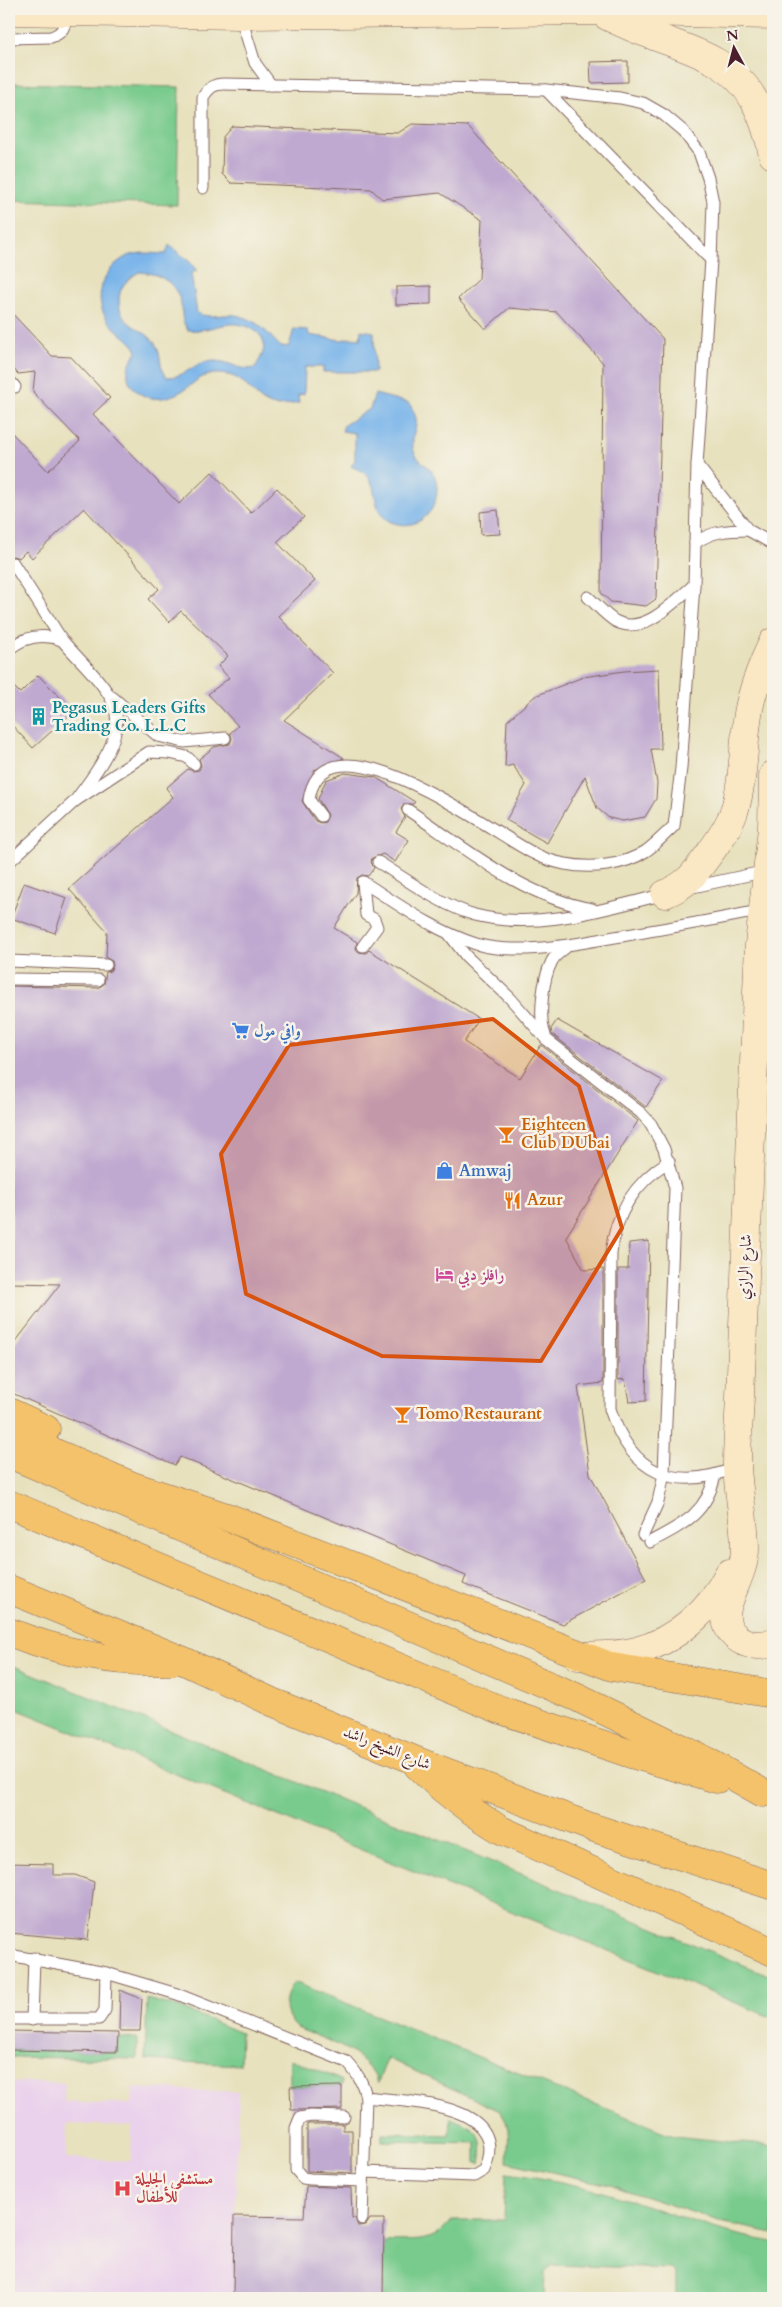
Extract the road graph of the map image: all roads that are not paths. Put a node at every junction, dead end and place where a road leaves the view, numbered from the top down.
1 (9, 11) edge
2 (68, 11) junction
3 (596, 11) junction
4 (240, 15) junction
5 (773, 15) edge
6 (9, 38) edge
7 (271, 85) junction
8 (546, 90) junction
9 (773, 154) edge
10 (203, 188) dead end
11 (711, 260) junction
12 (697, 466) junction
13 (748, 530) junction
14 (695, 543) junction
15 (773, 544) edge
16 (13, 563) dead end
17 (694, 585) junction
18 (588, 597) dead end
19 (62, 640) junction
20 (773, 642) edge
21 (9, 649) edge
22 (110, 696) junction
23 (225, 738) dead end
24 (194, 764) dead end
25 (773, 775) edge
26 (75, 802) junction
27 (408, 810) dead end
28 (321, 816) dead end
29 (9, 862) edge
30 (378, 862) dead end
31 (767, 871) junction
32 (664, 894) junction
33 (601, 910) junction
34 (763, 910) junction
35 (449, 934) junction
36 (569, 944) junction
37 (364, 946) dead end
38 (9, 961) edge
39 (106, 965) dead end
40 (9, 979) edge
41 (98, 980) dead end
42 (546, 1038) junction
43 (668, 1161) junction
44 (9, 1412) edge
45 (9, 1433) edge
46 (9, 1454) edge
47 (726, 1471) junction
48 (664, 1474) junction
49 (9, 1504) edge
50 (227, 1517) junction
51 (744, 1534) junction
52 (9, 1590) edge
53 (9, 1632) edge
54 (773, 1642) edge
55 (578, 1656) junction
56 (184, 1661) junction
57 (773, 1694) edge
58 (412, 1759) junction
59 (768, 1794) edge
60 (773, 1886) edge
61 (773, 1952) edge
62 (9, 1955) edge
63 (34, 1958) junction
64 (106, 1973) junction
65 (9, 2019) edge
66 (32, 2020) junction
67 (366, 2097) junction
68 (344, 2116) dead end
69 (363, 2176) junction
70 (362, 2218) dead end

1 - 2 street
2 - 4 street
2 - 6 lane
3 - 4 street
3 - 5 street
3 - 9 street
4 - 7 lane
7 - 8 lane
7 - 10 lane
8 - 11 lane
8 - 11 lane
11 - 12 lane
12 - 13 lane
12 - 14 lane
13 - 14 lane
13 - 15 lane
14 - 17 lane
16 - 19 lane
17 - 18 lane
17 - 28 lane
19 - 21 lane
19 - 22 lane
20 - 32 street
22 - 23 lane
22 - 26 lane
24 - 26 lane
25 - 31 street, شارع الرازي
26 - 29 lane
27 - 33 lane
30 - 33 lane
31 - 32 lane
31 - 34 street, شارع الرازي
32 - 33 lane
34 - 36 lane
34 - 47 street, شارع الرازي
35 - 36 lane
35 - 37 lane
35 - 42 lane
36 - 42 lane
38 - 39 lane
40 - 41 lane
42 - 43 lane
43 - 48 lane
43 - 48 lane
44 - 50 highway
45 - 50 highway
46 - 59 highway
47 - 48 lane
47 - 48 lane
47 - 51 street, شارع الرازي
49 - 59 highway
50 - 55 highway
51 - 54 street
51 - 55 street, شارع الرازي
52 - 56 highway, شارع الشيخ راشد
53 - 56 highway
55 - 57 highway
56 - 58 highway, شارع الشيخ راشد
58 - 60 highway, شارع الشيخ راشد
58 - 61 highway
62 - 63 lane
63 - 64 lane
63 - 66 lane
64 - 66 lane
64 - 67 lane
65 - 66 lane
67 - 69 lane
67 - 69 lane
68 - 69 lane
69 - 70 lane

